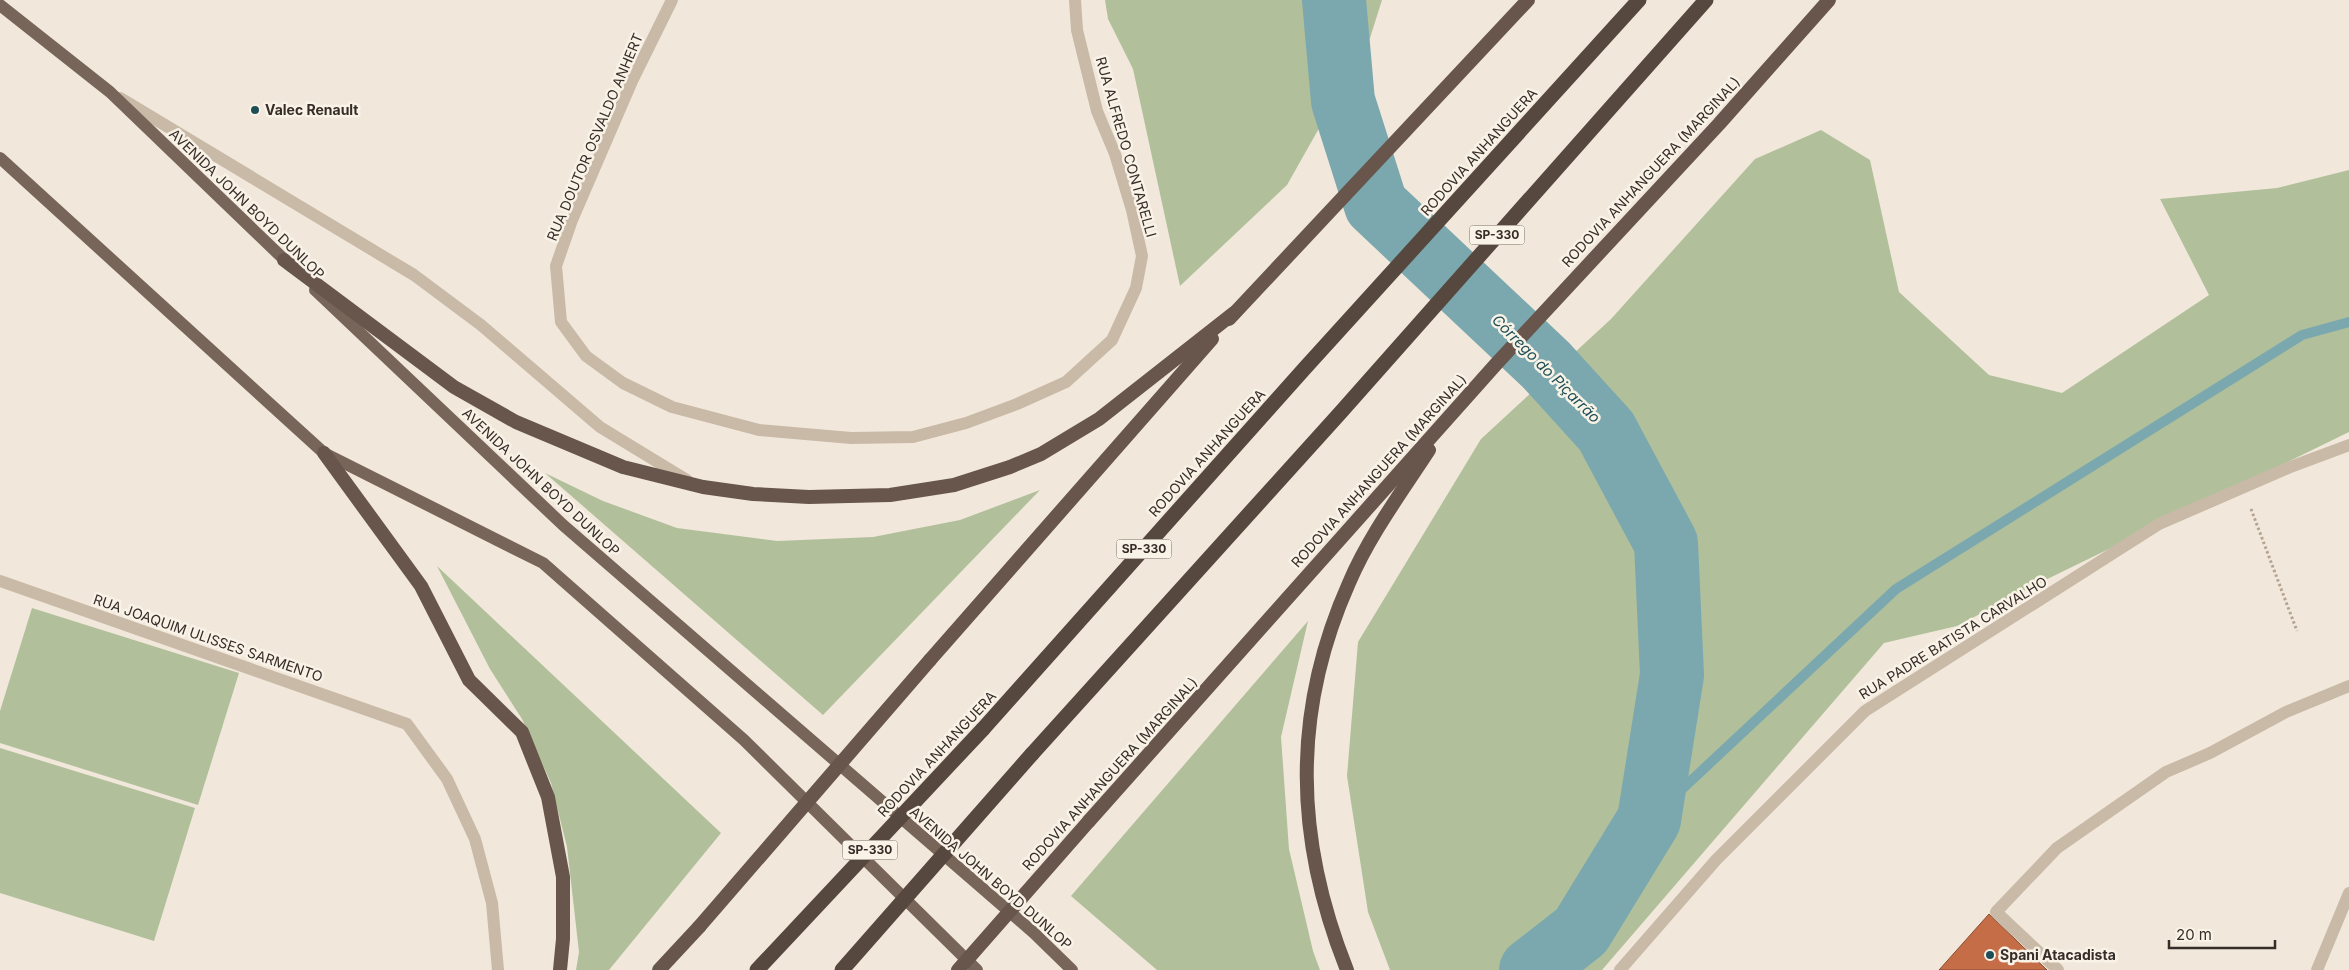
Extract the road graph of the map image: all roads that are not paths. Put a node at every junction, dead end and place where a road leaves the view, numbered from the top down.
1 (672, 0) edge
2 (1075, 0) edge
3 (1528, 0) edge
4 (1639, 0) edge
5 (1706, 0) edge
6 (1830, 0) edge
7 (0, 6) edge
8 (110, 92) junction
9 (0, 158) edge
10 (284, 260) junction
11 (557, 288) joint
12 (1234, 313) junction
13 (1455, 411) junction
14 (2349, 444) edge
15 (324, 453) junction
16 (703, 487) junction
17 (0, 581) edge
18 (2349, 686) edge
19 (2349, 893) edge
20 (498, 970) edge
21 (560, 970) edge
22 (659, 970) edge
23 (757, 970) edge
24 (842, 970) edge
25 (958, 970) edge
26 (977, 970) edge
27 (1072, 970) edge
28 (1347, 970) edge
29 (1620, 970) edge
30 (2058, 970) edge
31 (2317, 970) edge

1 - 11 street, RUA DOUTOR OSVALDO ANHERT
2 - 11 street, RUA ALFREDO CONTARELLI
3 - 12 highway
4 - 23 highway, RODOVIA ANHANGUERA / SP-330, bridge
5 - 24 highway, SP-330, bridge
6 - 13 highway, RODOVIA ANHANGUERA (MARGINAL)
7 - 8 main road, AVENIDA JOHN BOYD DUNLOP
8 - 10 main road, AVENIDA JOHN BOYD DUNLOP
8 - 16 street
9 - 15 main road
10 - 16 highway
10 - 27 main road, AVENIDA JOHN BOYD DUNLOP
12 - 16 highway
12 - 22 highway, bridge
13 - 25 highway, RODOVIA ANHANGUERA (MARGINAL), bridge
13 - 28 highway
14 - 29 street, RUA PADRE BATISTA CARVALHO
15 - 21 highway
15 - 26 main road
17 - 20 street, RUA JOAQUIM ULISSES SARMENTO
18 - 30 street
19 - 31 street

